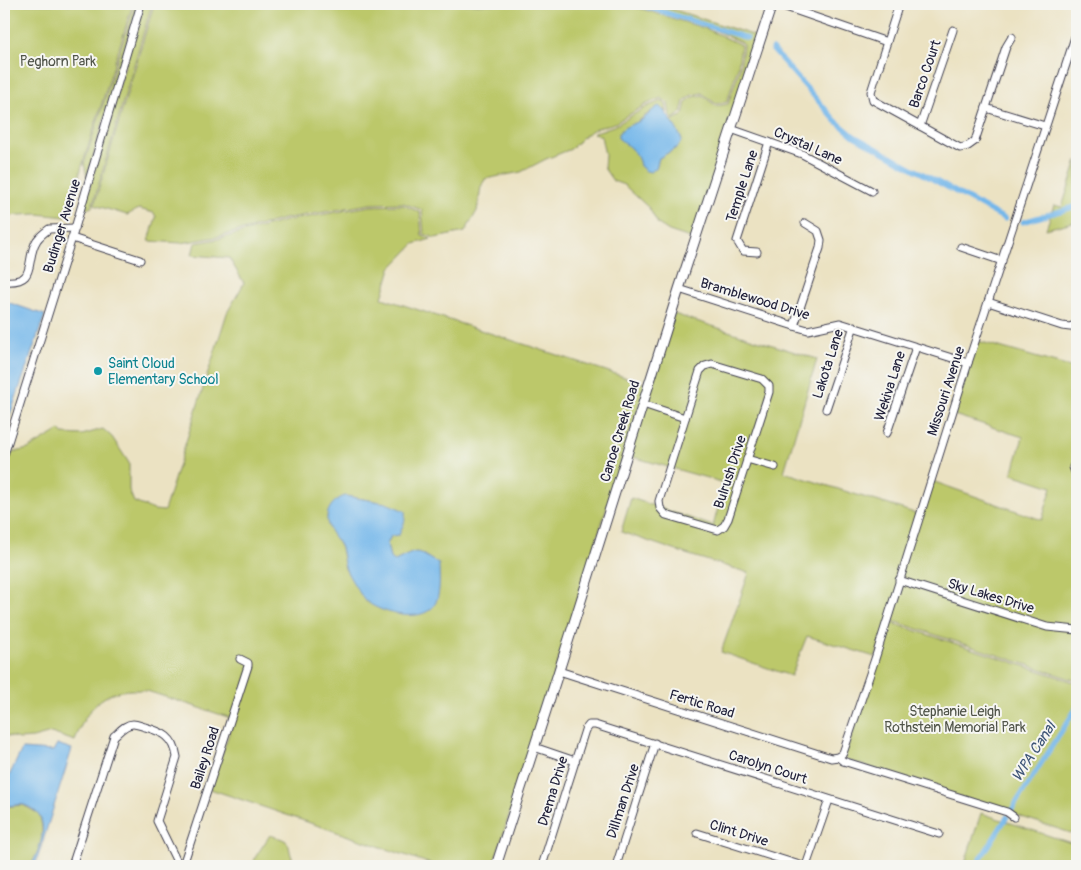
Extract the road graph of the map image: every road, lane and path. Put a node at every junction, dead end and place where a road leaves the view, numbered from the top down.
1 (140, 4) edge
2 (772, 4) edge
3 (777, 4) edge
4 (899, 4) edge
5 (953, 30) dead end
6 (1077, 31) edge
7 (1012, 37) dead end
8 (887, 42) junction
9 (986, 108) junction
10 (920, 126) junction
11 (1045, 126) junction
12 (731, 129) junction
13 (769, 142) junction
14 (872, 191) dead end
15 (805, 223) dead end
16 (75, 228) junction
17 (72, 238) junction
18 (961, 247) dead end
19 (757, 252) dead end
20 (140, 260) dead end
21 (1002, 261) junction
22 (4, 281) edge
23 (679, 289) junction
24 (988, 302) junction
25 (1077, 324) edge
26 (794, 326) junction
27 (854, 326) junction
28 (916, 346) junction
29 (968, 363) junction
30 (643, 404) junction
31 (826, 409) dead end
32 (685, 418) junction
33 (887, 432) dead end
34 (4, 455) edge
35 (748, 459) junction
36 (775, 467) dead end
37 (1073, 467) dead end
38 (1077, 477) edge
39 (899, 580) junction
40 (1077, 630) edge
41 (240, 659) dead end
42 (559, 671) junction
43 (589, 725) joint
44 (655, 743) junction
45 (534, 747) junction
46 (838, 757) junction
47 (575, 761) junction
48 (829, 800) junction
49 (1014, 817) dead end
50 (697, 833) dead end
51 (939, 834) dead end
52 (72, 866) edge
53 (179, 866) edge
54 (496, 866) edge
55 (542, 866) edge
56 (616, 866) edge
57 (804, 866) edge

1 - 16 street, Budinger Avenue
2 - 12 main road, Canoe Creek Road
3 - 8 street
4 - 8 street
5 - 10 street, Barco Court
6 - 11 street, Missouri Avenue
7 - 9 street
8 - 10 street
9 - 10 street
9 - 11 street
11 - 21 street, Missouri Avenue
12 - 13 street, Crystal Lane
12 - 23 main road, Canoe Creek Road
13 - 14 street, Crystal Lane
13 - 19 street, Temple Lane
15 - 26 street
16 - 17 street, Budinger Avenue
16 - 22 street
17 - 20 street
17 - 34 street, Budinger Avenue
18 - 21 street
21 - 24 street, Missouri Avenue
23 - 26 street, Bramblewood Drive
23 - 30 main road, Canoe Creek Road
24 - 25 street
24 - 29 street, Missouri Avenue
26 - 27 street, Bramblewood Drive
27 - 28 street, Bramblewood Drive
27 - 31 street, Lakota Lane
28 - 29 street, Bramblewood Drive
28 - 33 street, Wekiva Lane
29 - 39 street, Missouri Avenue
30 - 32 street
30 - 42 main road, Canoe Creek Road
32 - 35 street, Bulrush Drive
32 - 35 street, Bulrush Drive
35 - 36 street
37 - 38 street
39 - 40 street, Sky Lakes Drive
39 - 46 street, Missouri Avenue
41 - 53 street, Bailey Road
42 - 45 main road, Canoe Creek Road
42 - 46 street, Fertic Road
43 - 44 street, Carolyn Court
43 - 47 street, Drema Drive
44 - 48 street, Carolyn Court
44 - 56 street, Dillman Drive
45 - 47 street
45 - 54 main road, Canoe Creek Road
46 - 49 street, Fertic Road
47 - 55 street, Drema Drive
48 - 51 street, Carolyn Court
48 - 57 street
50 - 57 street, Clint Drive
52 - 53 street

